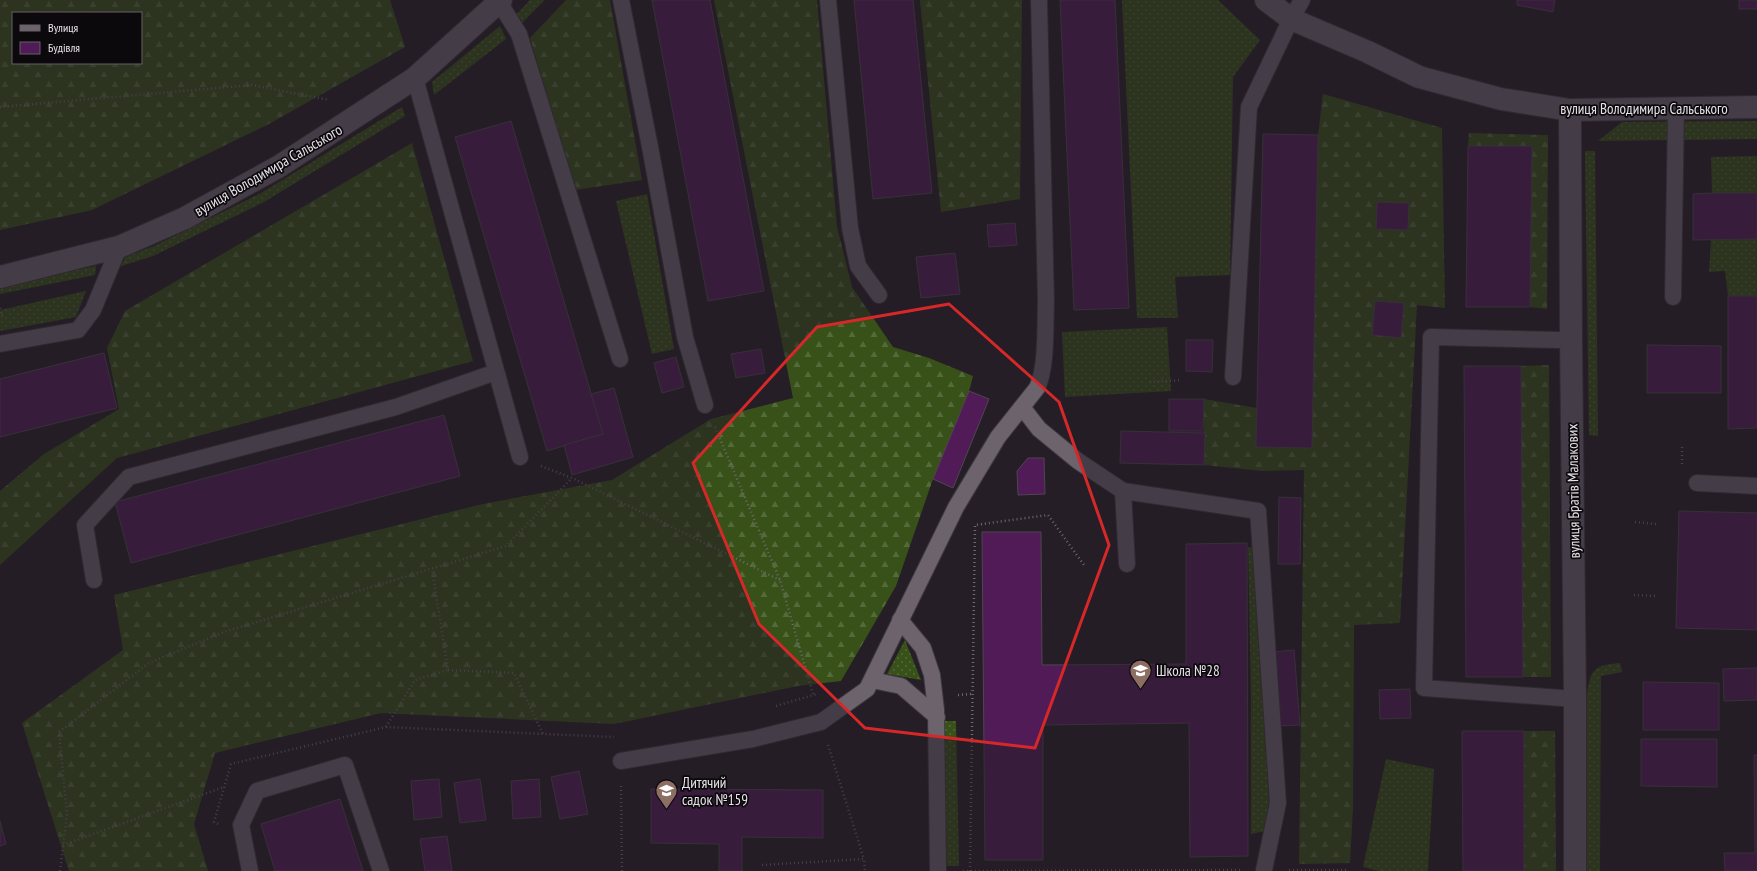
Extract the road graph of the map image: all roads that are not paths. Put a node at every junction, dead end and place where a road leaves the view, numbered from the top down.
1 (621, 0) edge
2 (828, 0) edge
3 (1039, 0) edge
4 (1266, 0) edge
5 (1302, 0) edge
6 (500, 1) edge
7 (1291, 19) junction
8 (415, 78) junction
9 (1757, 107) edge
10 (1676, 109) junction
11 (1570, 110) junction
12 (119, 247) junction
13 (0, 277) edge
14 (878, 295) dead end
15 (1673, 297) dead end
16 (1571, 339) junction
17 (0, 344) edge
18 (620, 359) dead end
19 (496, 372) junction
20 (1233, 377) dead end
21 (705, 405) road end
22 (1022, 407) junction
23 (520, 457) road end
24 (1697, 483) dead end
25 (1757, 486) edge
26 (1123, 491) junction
27 (1127, 564) dead end
28 (94, 580) dead end
29 (900, 620) junction
30 (872, 680) junction
31 (1575, 699) junction
32 (936, 717) junction
33 (621, 761) road end
34 (1264, 870) road end
35 (250, 871) edge
36 (381, 871) edge
37 (938, 871) edge
38 (1574, 871) edge

1 - 21 lane
2 - 14 lane
3 - 22 lane
4 - 7 street, вулиця Володимира Сальського
5 - 7 lane
6 - 8 street, вулиця Володимира Сальського
6 - 18 lane
7 - 11 street, вулиця Володимира Сальського
7 - 20 lane
8 - 12 street, вулиця Володимира Сальського
8 - 19 lane
9 - 10 street, вулиця Володимира Сальського
10 - 11 street, вулиця Володимира Сальського
10 - 15 lane
11 - 16 street, вулиця Братів Малакових
12 - 13 street, вулиця Володимира Сальського
12 - 17 lane
16 - 31 street, вулиця Братів Малакових
16 - 31 lane
19 - 23 lane
19 - 28 lane
22 - 26 lane
22 - 29 lane
24 - 25 lane
26 - 27 lane
26 - 34 lane
29 - 30 lane
29 - 32 lane
30 - 32 lane
30 - 33 lane
31 - 38 street, вулиця Братів Малакових
32 - 37 lane
35 - 36 lane

